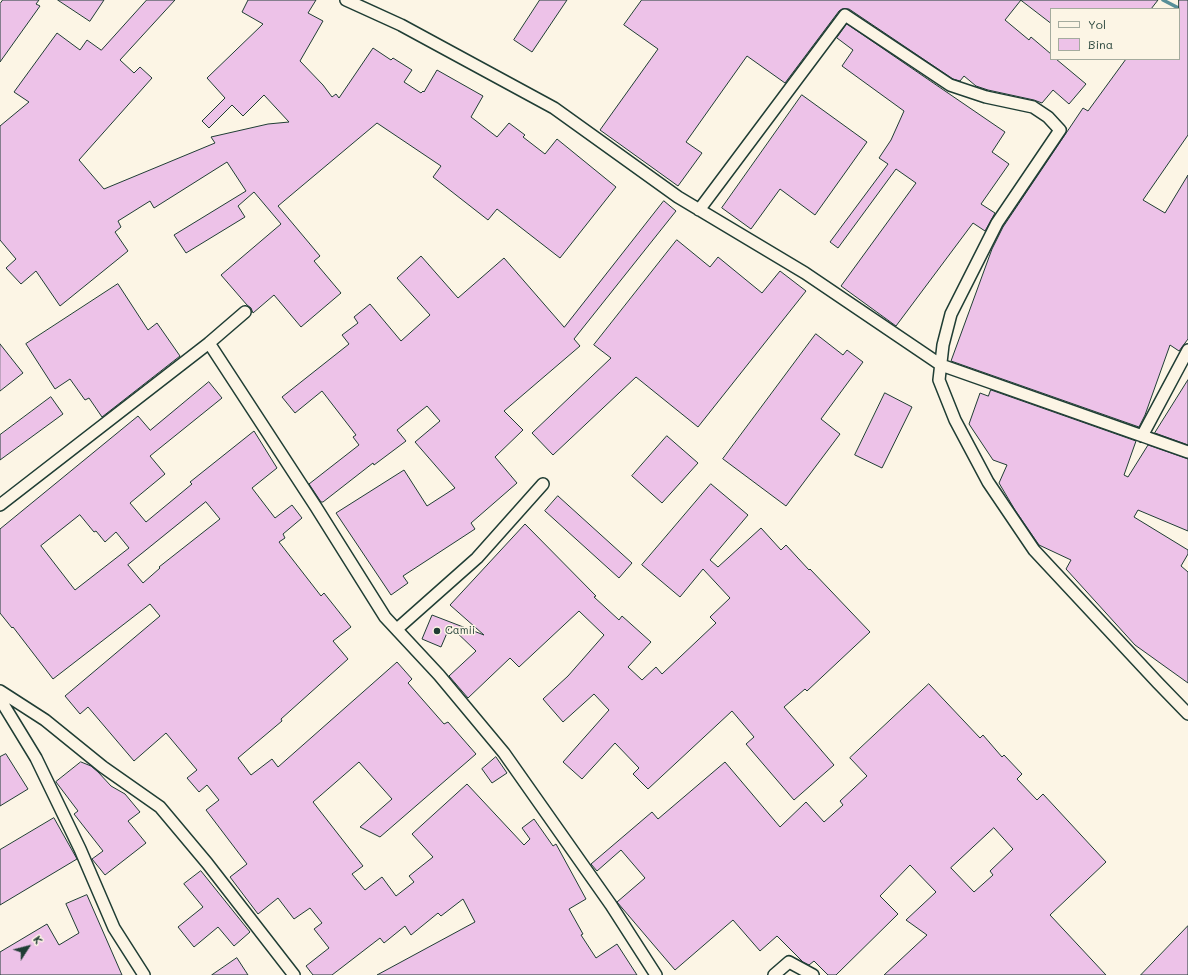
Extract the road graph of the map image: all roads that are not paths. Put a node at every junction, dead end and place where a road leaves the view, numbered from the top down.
1 (346, 0) edge
2 (699, 210) junction
3 (245, 312) dead end
4 (209, 343) junction
5 (1188, 350) edge
6 (940, 365) junction
7 (1142, 436) junction
8 (1188, 452) edge
9 (543, 484) dead end
10 (0, 505) edge
11 (397, 629) junction
12 (0, 691) edge
13 (0, 699) edge
14 (1188, 714) edge
15 (144, 975) edge
16 (294, 975) edge
17 (656, 975) edge
18 (774, 975) edge
19 (813, 975) edge

1 - 2 street
2 - 6 street
2 - 6 street
3 - 4 street
4 - 10 street
4 - 11 street
5 - 7 street
6 - 7 street
6 - 14 street
7 - 8 street
9 - 11 street
11 - 17 street
12 - 16 street
13 - 15 street
18 - 19 street

